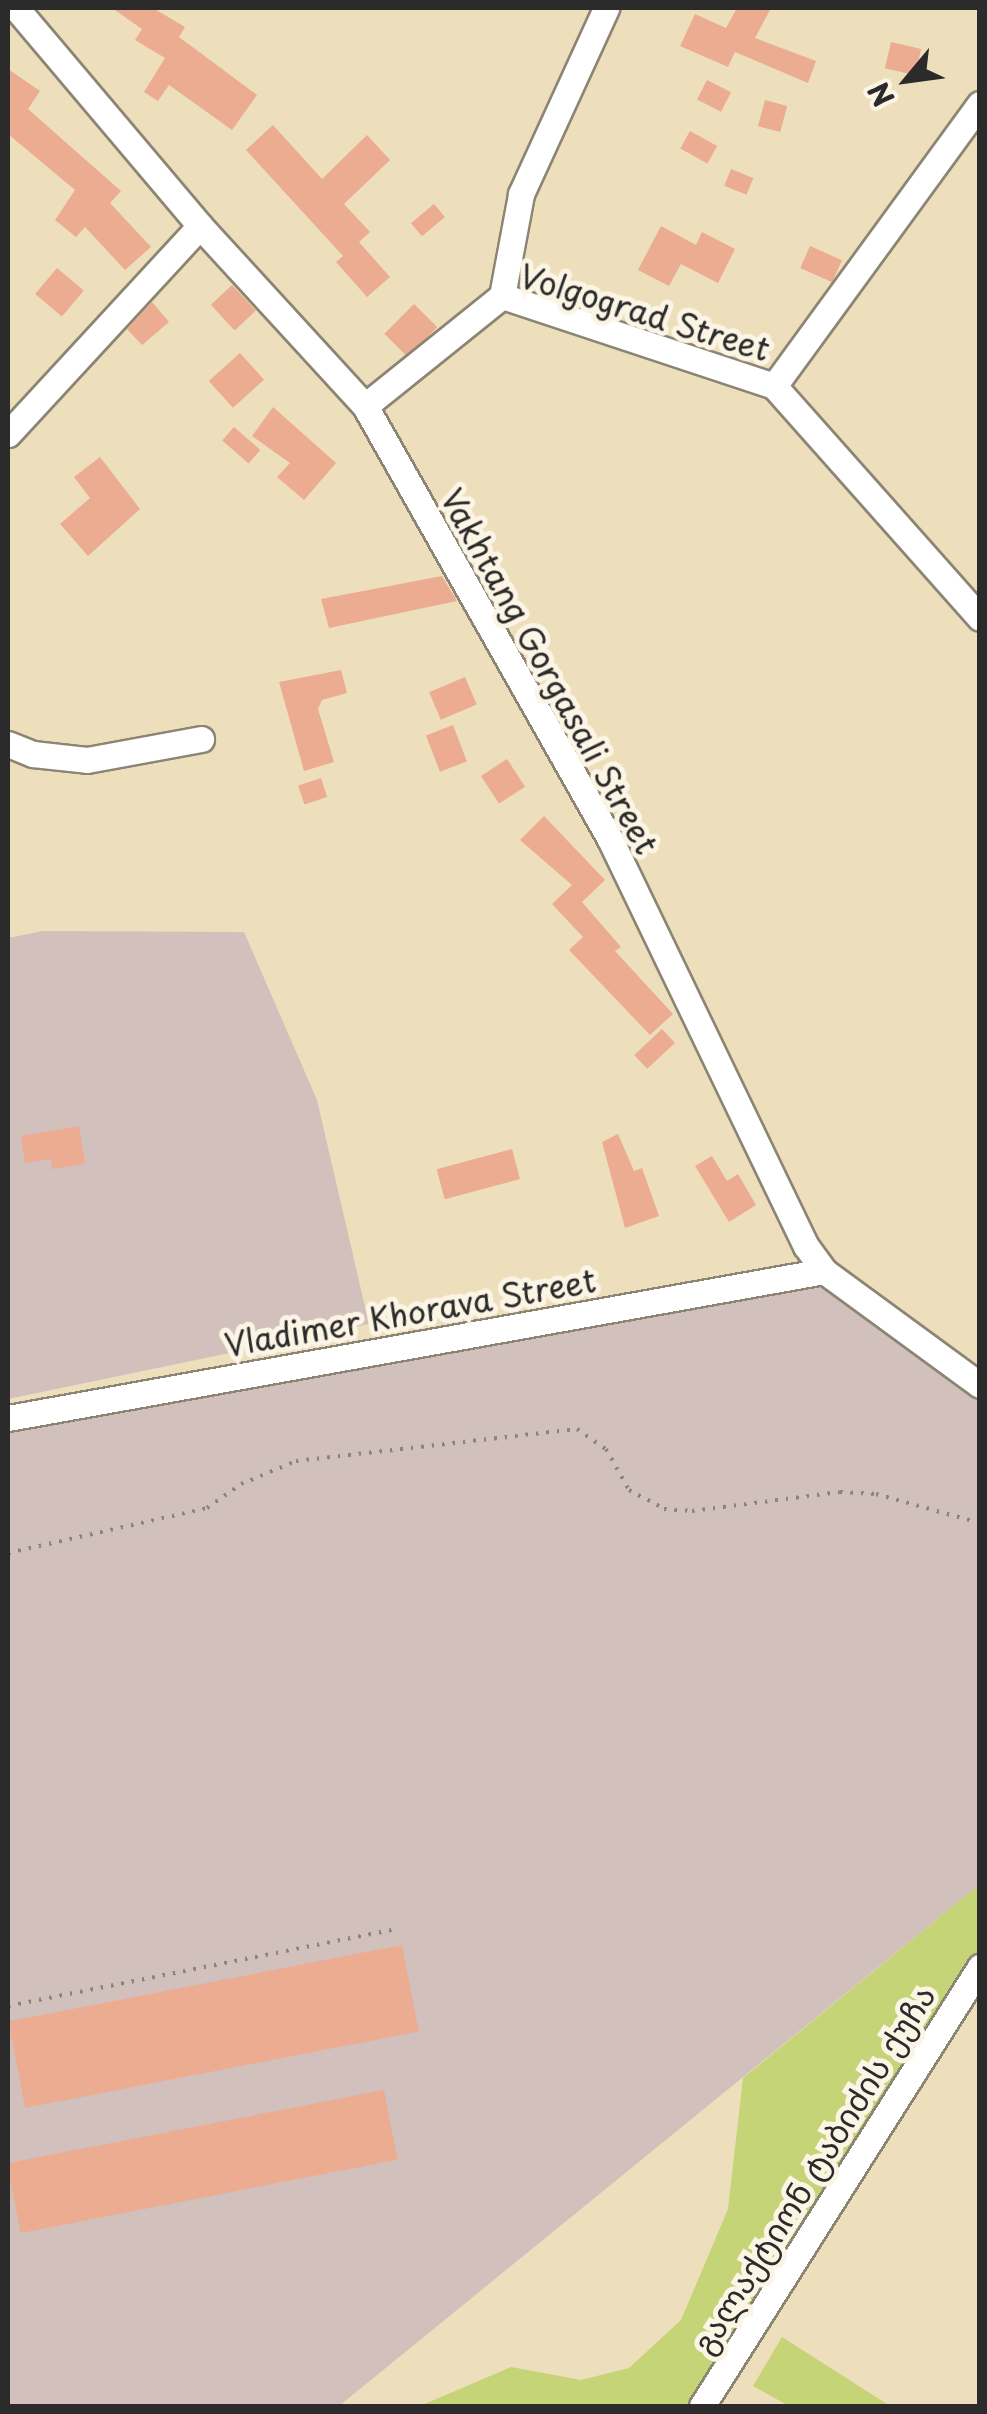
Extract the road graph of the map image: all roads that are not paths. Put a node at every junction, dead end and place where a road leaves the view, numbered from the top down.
1 (16, 8) edge
2 (606, 8) edge
3 (980, 104) edge
4 (200, 226) junction
5 (502, 296) junction
6 (774, 386) junction
7 (364, 406) junction
8 (8, 434) edge
9 (980, 618) edge
10 (201, 739) dead end
11 (8, 744) edge
12 (824, 1271) junction
13 (980, 1385) edge
14 (8, 1418) edge
15 (980, 1967) edge
16 (702, 2406) edge

1 - 4 street, Vakhtang Gorgasali Street
2 - 5 street
3 - 6 street, Volgograd Street
4 - 7 street, Vakhtang Gorgasali Street
4 - 8 street
5 - 6 street, Volgograd Street
5 - 7 street, Volgograd Street
6 - 9 street
7 - 12 street, Vakhtang Gorgasali Street
10 - 11 street
12 - 13 street, Vakhtang Gorgasali Street
12 - 14 street, Vladimer Khorava Street
15 - 16 street, გალაქტიონ ტაბიძის ქუჩა

